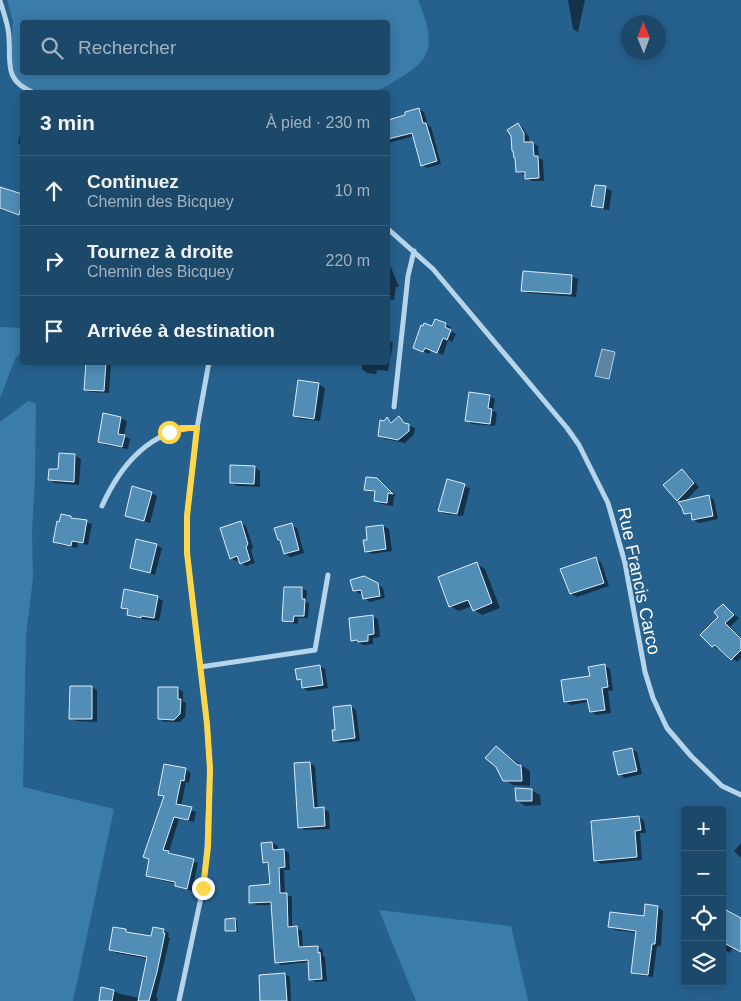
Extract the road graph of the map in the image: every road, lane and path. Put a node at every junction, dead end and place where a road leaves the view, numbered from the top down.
1 (0, 2) edge
2 (27, 90) edge
3 (390, 231) edge
4 (414, 251) junction
5 (208, 365) edge
6 (394, 407) dead end
7 (197, 428) junction
8 (102, 506) dead end
9 (328, 575) dead end
10 (200, 667) junction
11 (741, 795) edge
12 (179, 1001) edge

1 - 2 street
3 - 4 street, Rue Francis Carco
4 - 6 street
4 - 11 street, Rue Francis Carco
5 - 7 street
7 - 8 street
7 - 10 street
9 - 10 street
10 - 12 street

